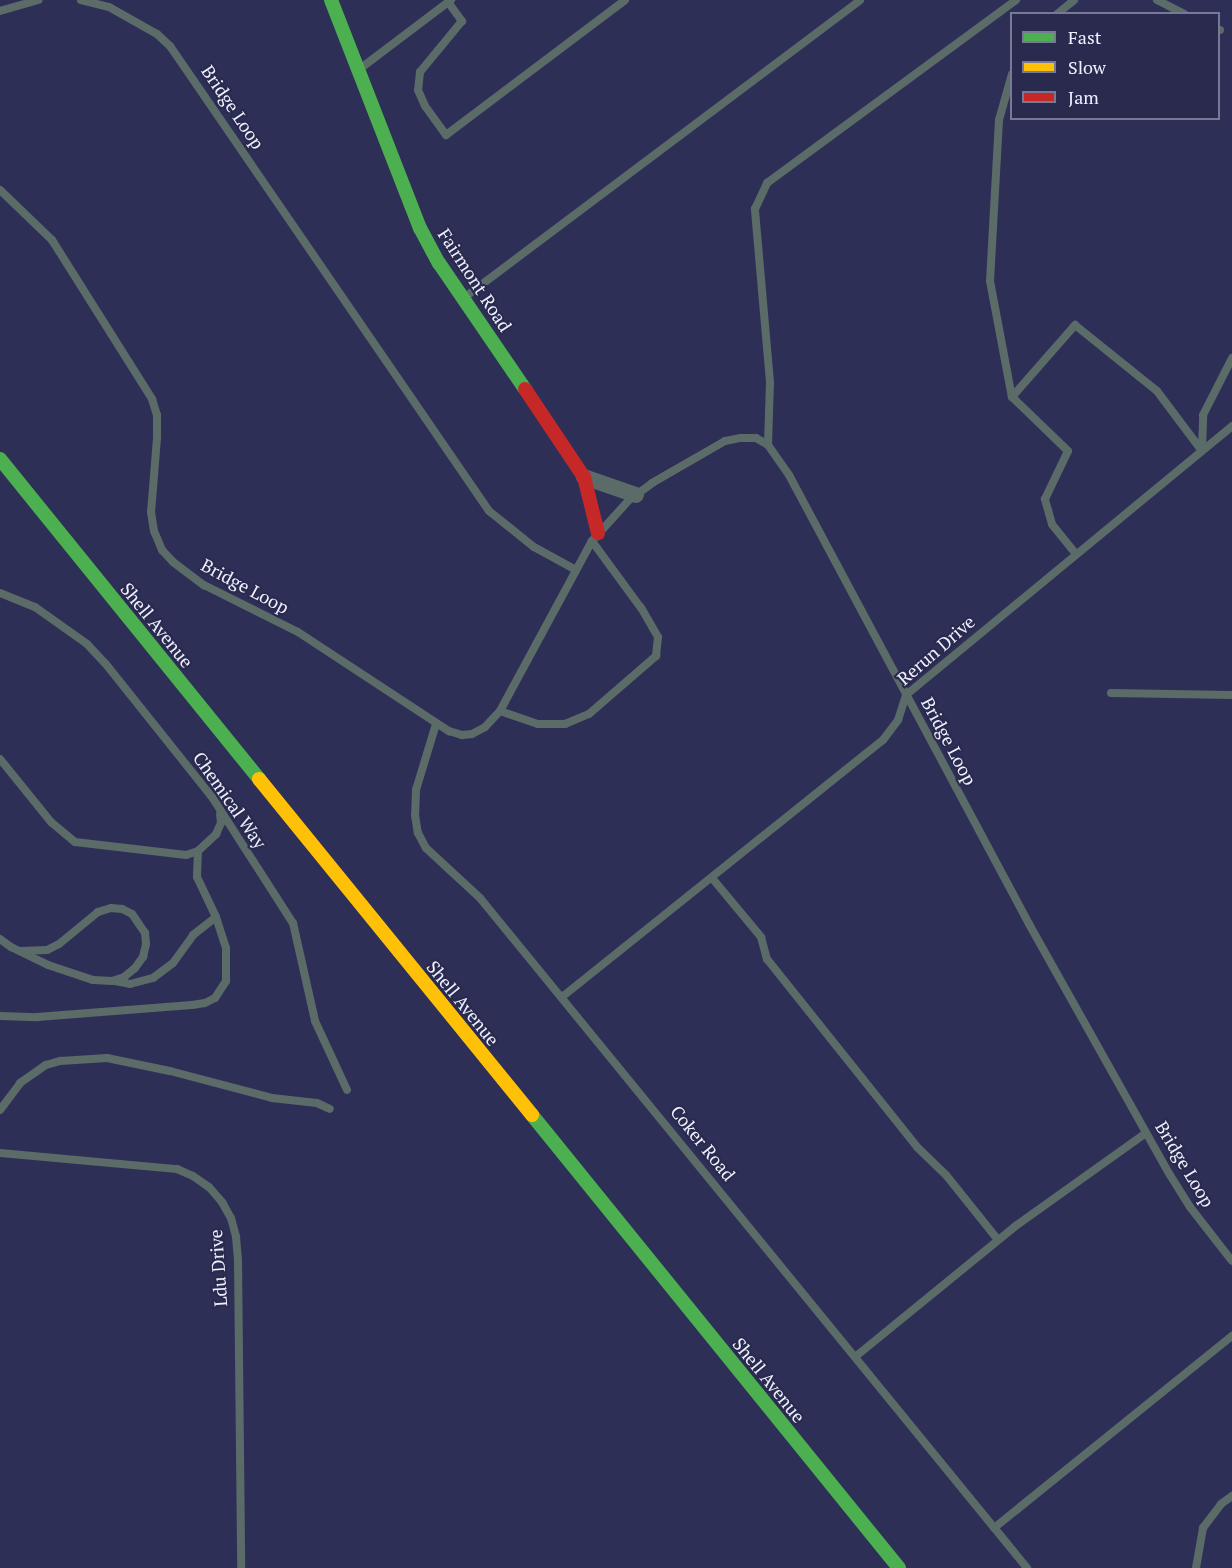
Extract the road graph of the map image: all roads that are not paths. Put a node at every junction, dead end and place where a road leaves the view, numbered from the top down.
1 (38, 0) edge
2 (81, 0) edge
3 (331, 0) edge
4 (625, 0) edge
5 (860, 0) edge
6 (1016, 0) edge
7 (1074, 0) edge
8 (1157, 0) edge
9 (449, 1) edge
10 (0, 11) edge
11 (1059, 12) edge
12 (1181, 12) edge
13 (358, 70) junction
14 (1010, 78) edge
15 (0, 190) edge
16 (464, 298) junction
17 (1232, 358) edge
18 (1012, 397) junction
19 (1232, 426) edge
20 (768, 445) junction
21 (1202, 451) junction
22 (0, 459) edge
23 (584, 477) junction
24 (636, 495) junction
25 (595, 537) junction
26 (1076, 554) junction
27 (576, 570) junction
28 (0, 593) edge
29 (1111, 693) dead end
30 (906, 695) junction
31 (1232, 696) edge
32 (500, 711) junction
33 (436, 724) junction
34 (0, 759) edge
35 (220, 810) junction
36 (198, 851) junction
37 (712, 878) junction
38 (216, 917) junction
39 (0, 939) edge
40 (20, 951) junction
41 (111, 981) junction
42 (562, 997) junction
43 (0, 1016) edge
44 (346, 1090) dead end
45 (330, 1109) dead end
46 (0, 1110) edge
47 (1146, 1133) junction
48 (0, 1153) edge
49 (998, 1240) junction
50 (1232, 1261) edge
51 (1232, 1336) edge
52 (855, 1357) junction
53 (1232, 1496) edge
54 (994, 1528) junction
55 (241, 1568) edge
56 (898, 1568) edge
57 (1027, 1568) edge
58 (1196, 1568) edge

1 - 10 lane
2 - 27 lane, Bridge Loop
3 - 13 street, Fairmont Road
4 - 9 lane
5 - 16 lane
6 - 20 lane
7 - 11 lane
8 - 12 lane
9 - 13 lane
13 - 16 street, Fairmont Road
14 - 18 lane
15 - 33 lane, Bridge Loop
16 - 23 street, Fairmont Road
17 - 21 lane
18 - 21 lane
18 - 26 lane
19 - 21 lane, Rerun Drive
20 - 24 lane, Bridge Loop
20 - 30 lane, Bridge Loop
21 - 26 lane, Rerun Drive
22 - 56 street, Shell Avenue
23 - 24 street
23 - 25 street, Fairmont Road
24 - 25 lane, Bridge Loop
25 - 27 lane, Bridge Loop
25 - 32 lane
26 - 30 lane, Rerun Drive
27 - 32 lane, Bridge Loop
28 - 35 lane, Chemical Way
29 - 31 lane
30 - 37 lane, Rerun Drive
30 - 47 lane, Bridge Loop
32 - 33 lane, Bridge Loop
33 - 42 lane, Coker Road
34 - 36 lane
35 - 36 lane
35 - 44 lane, Chemical Way
36 - 38 lane
37 - 42 lane, Rerun Drive
37 - 49 lane
38 - 41 lane
38 - 43 lane
39 - 40 lane
40 - 41 lane
40 - 41 lane
42 - 52 lane, Coker Road
45 - 46 lane
47 - 49 lane
47 - 50 lane, Bridge Loop
48 - 55 lane, Ldu Drive
49 - 52 lane
51 - 54 lane
52 - 54 lane, Coker Road
53 - 58 lane
54 - 57 lane, Coker Road

